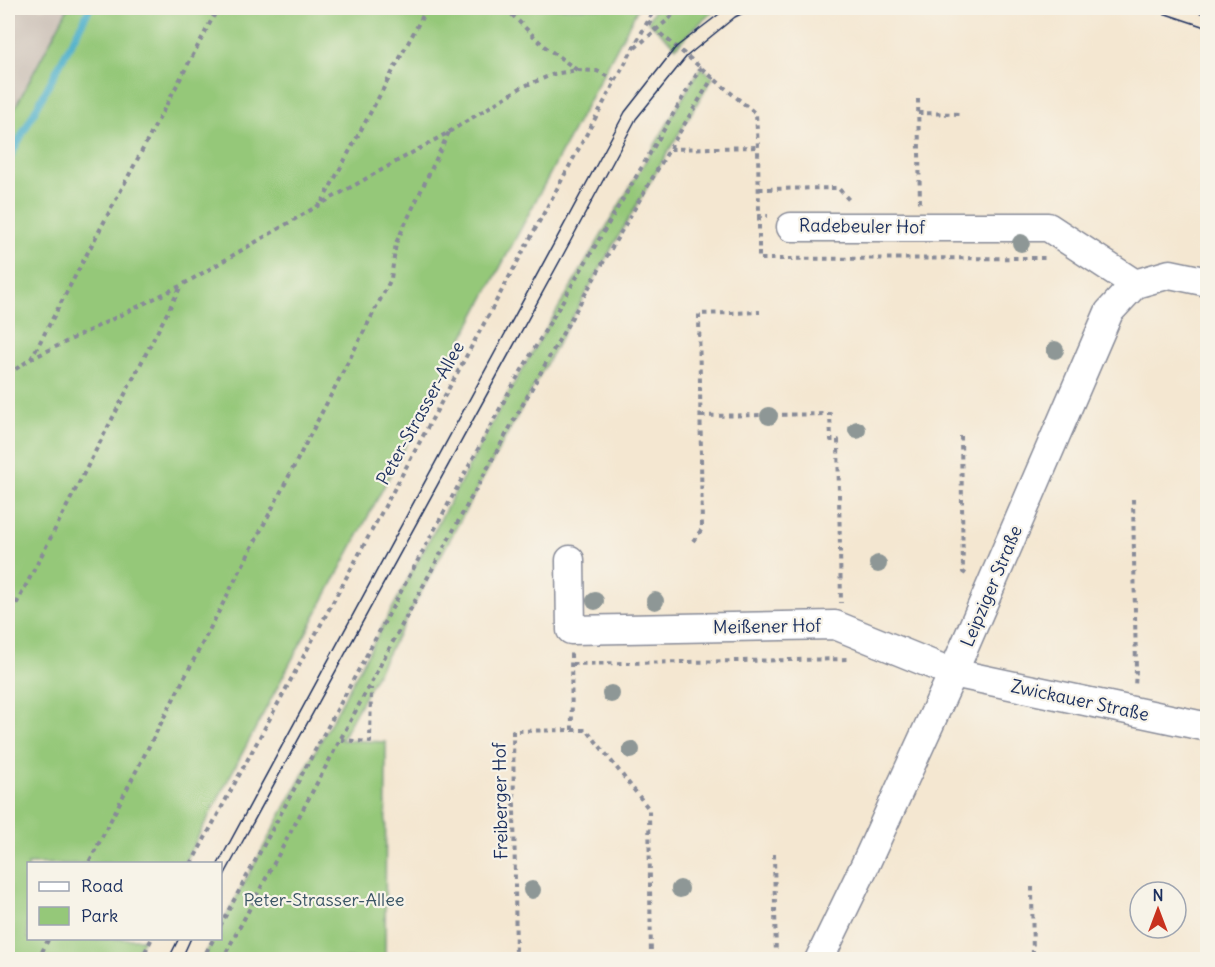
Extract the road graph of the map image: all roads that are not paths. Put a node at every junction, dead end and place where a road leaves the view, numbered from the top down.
1 (791, 227) road end
2 (1208, 282) edge
3 (1135, 284) junction
4 (570, 560) dead end
5 (953, 673) junction
6 (1208, 727) edge
7 (819, 960) edge

1 - 3 street, Radebeuler Hof
2 - 3 street
3 - 5 street, Leipziger Straße
4 - 5 street, Meißener Hof
5 - 6 street, Zwickauer Straße
5 - 7 street, Leipziger Straße

